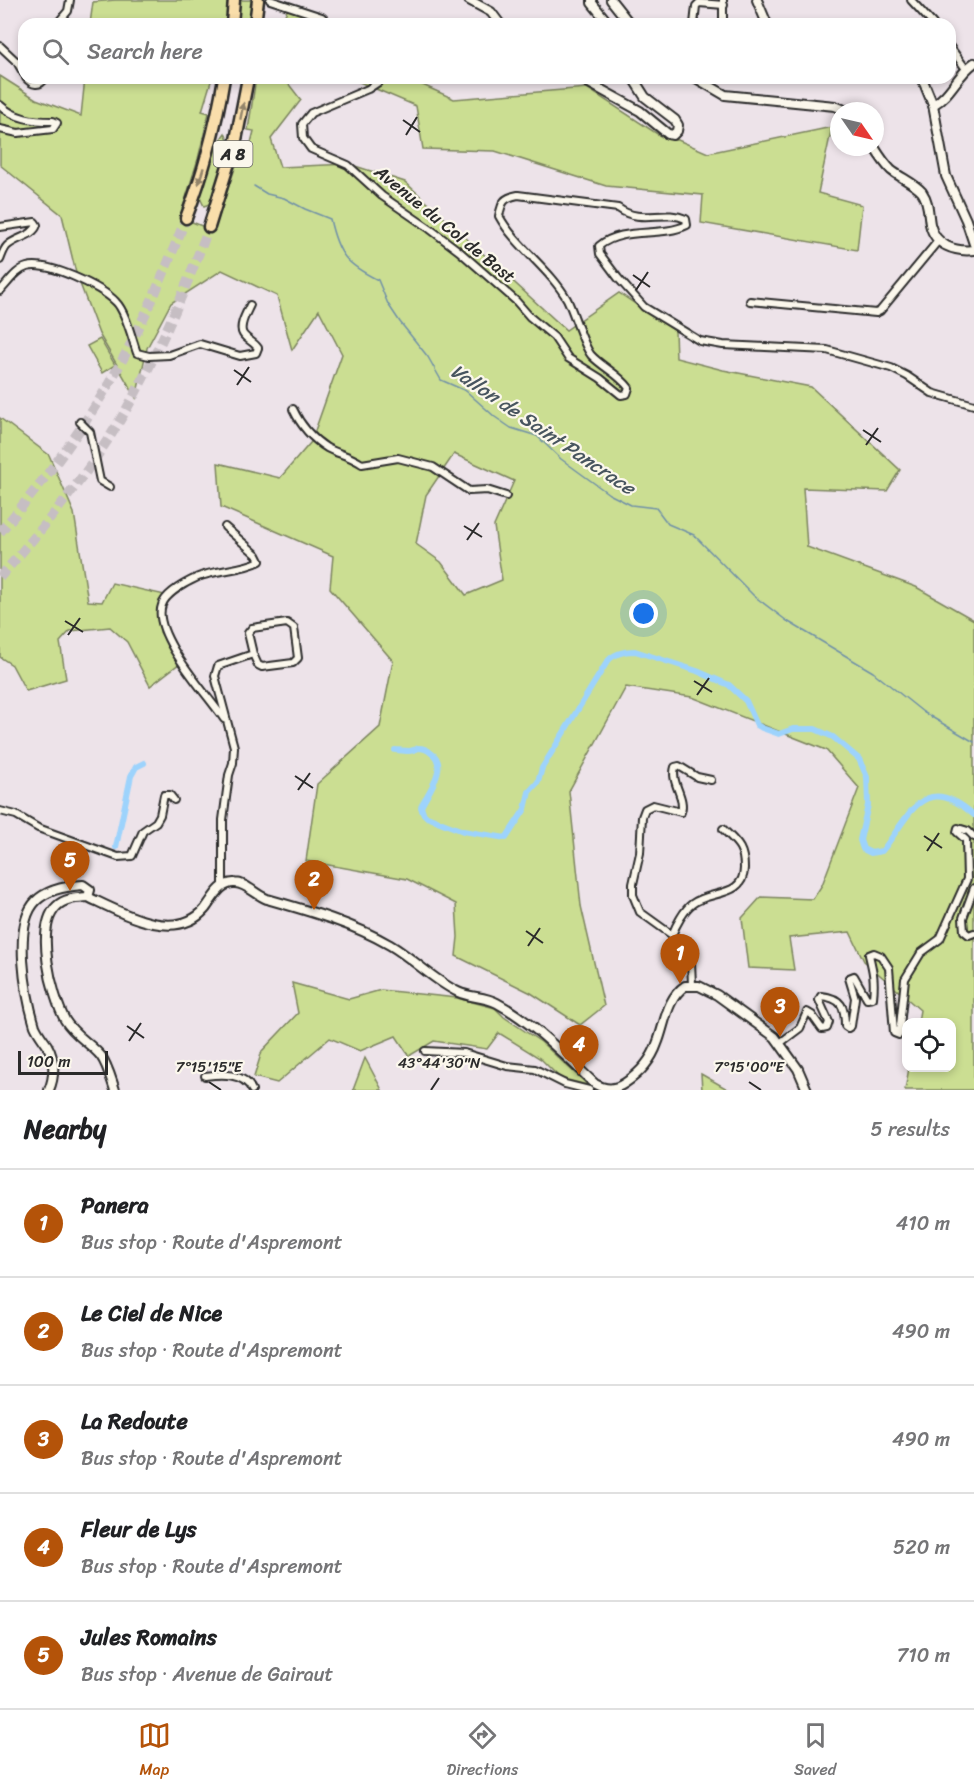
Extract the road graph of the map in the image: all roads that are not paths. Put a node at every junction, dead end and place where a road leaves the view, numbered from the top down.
1 (70, 0) edge
2 (234, 0) edge
3 (270, 0) edge
4 (469, 0) edge
5 (592, 0) edge
6 (611, 0) edge
7 (758, 0) edge
8 (911, 0) edge
9 (724, 2) edge
10 (258, 3) edge
11 (62, 18) edge
12 (232, 18) edge
13 (256, 18) edge
14 (324, 18) edge
15 (495, 18) edge
16 (604, 18) edge
17 (625, 18) edge
18 (695, 18) edge
19 (723, 18) edge
20 (765, 18) edge
21 (928, 18) edge
22 (0, 46) edge
23 (956, 55) edge
24 (974, 63) edge
25 (18, 65) edge
26 (966, 69) junction
27 (956, 83) edge
28 (223, 84) edge
29 (247, 84) edge
30 (376, 84) edge
31 (591, 84) edge
32 (637, 84) edge
33 (706, 84) edge
34 (924, 84) edge
35 (955, 84) edge
36 (0, 105) edge
37 (933, 105) junction
38 (830, 106) edge
39 (0, 129) edge
40 (880, 156) edge
41 (186, 218) tunnel mouth
42 (0, 226) edge
43 (209, 227) tunnel mouth
44 (938, 241) junction
45 (974, 244) edge
46 (974, 250) edge
47 (0, 260) edge
48 (0, 291) edge
49 (750, 301) dead end
50 (250, 304) dead end
51 (974, 405) edge
52 (292, 410) dead end
53 (80, 422) dead end
54 (110, 488) dead end
55 (506, 496) dead end
56 (225, 527) dead end
57 (253, 654) junction
58 (227, 724) junction
59 (711, 780) dead end
60 (174, 800) dead end
61 (0, 811) edge
62 (723, 829) dead end
63 (974, 837) edge
64 (223, 886) junction
65 (974, 888) edge
66 (88, 897) junction
67 (971, 934) edge
68 (672, 935) junction
69 (692, 985) junction
70 (780, 1043) junction
71 (425, 1051) dead end
72 (204, 1076) dead end
73 (604, 1089) edge
74 (50, 1090) edge
75 (115, 1090) edge
76 (252, 1090) edge
77 (589, 1090) edge
78 (807, 1090) edge

1 - 11 street
2 - 12 highway
3 - 14 street
4 - 15 street
5 - 16 street
6 - 17 street
7 - 20 street
8 - 21 street
9 - 18 street
9 - 19 street
10 - 13 highway
22 - 25 street
23 - 26 street
24 - 26 street
26 - 27 street
28 -> 41 highway, A 8
43 -> 29 highway, A 8
30 - 51 street, Avenue du Col de Bast
31 - 32 street
33 - 38 street
34 - 37 street
35 - 37 street
36 - 39 street
37 - 45 street
40 - 44 street
42 - 47 street
44 - 46 street
44 - 49 street
48 - 50 street
52 - 55 street
53 - 54 street
56 - 58 street
57 - 57 street
57 - 58 street
58 - 64 street
59 - 68 street
60 - 61 street
62 - 68 street
63 - 70 street
64 - 66 street
64 - 73 street
65 - 67 street
66 - 74 street
66 - 75 street
68 - 69 street
69 - 70 street
69 - 73 street
70 - 78 street
71 - 77 street
72 - 76 street

